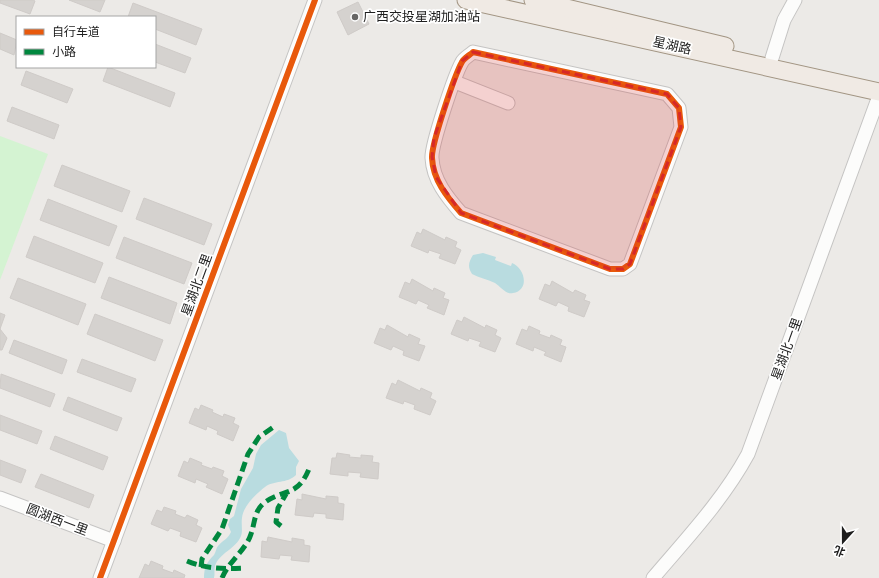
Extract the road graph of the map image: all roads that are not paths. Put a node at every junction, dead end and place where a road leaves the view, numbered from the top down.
1 (315, 0) edge
2 (466, 0) edge
3 (532, 0) edge
4 (795, 0) edge
5 (772, 58) junction
6 (455, 82) junction
7 (879, 82) edge
8 (879, 92) edge
9 (879, 96) edge
10 (508, 103) dead end
11 (0, 498) edge
12 (114, 541) junction
13 (100, 578) edge
14 (653, 578) edge

1 - 12 street, 星湖北二里
2 - 8 main road, 星湖路
3 - 5 main road, 星湖路
4 - 5 street
5 - 7 main road, 星湖路
6 - 6 street
6 - 10 street
9 - 14 street, 星湖北一里
11 - 12 street, 圆湖西一里
12 - 13 street, 星湖北二里

